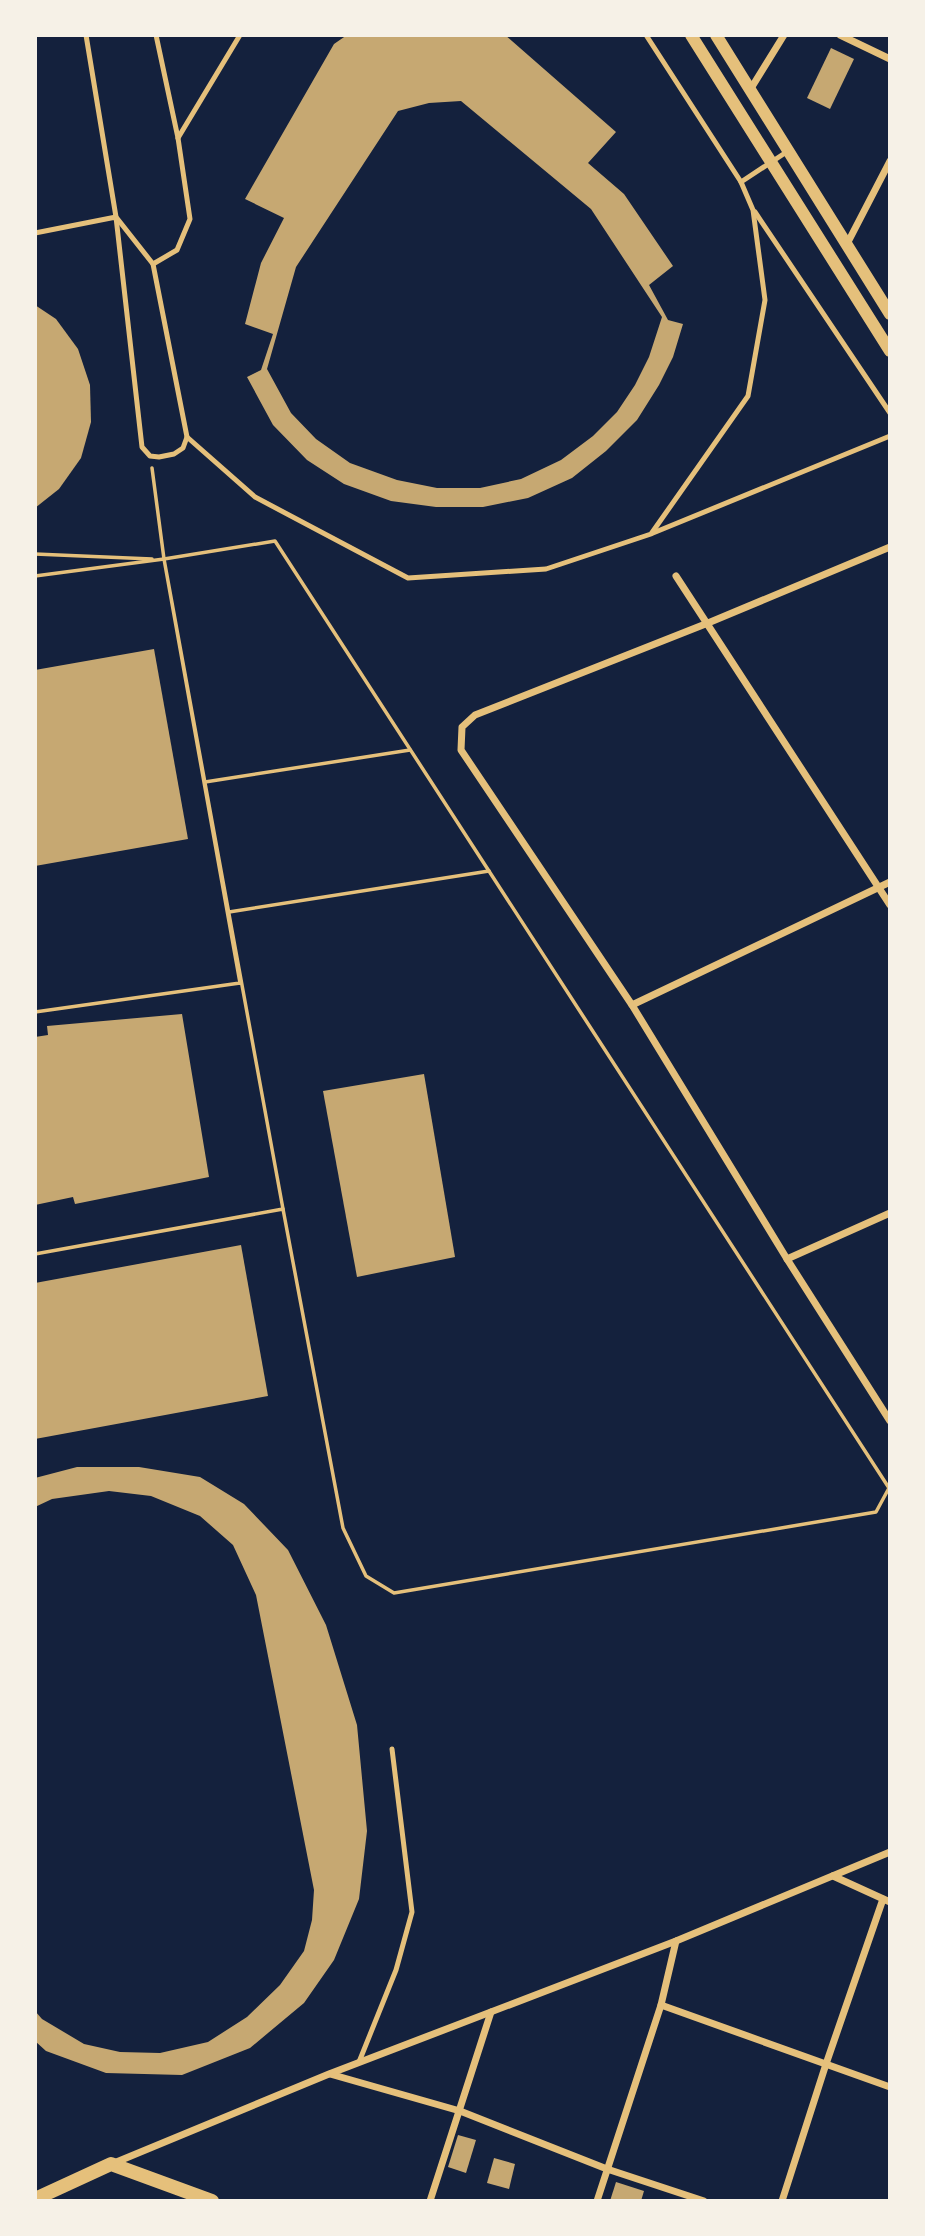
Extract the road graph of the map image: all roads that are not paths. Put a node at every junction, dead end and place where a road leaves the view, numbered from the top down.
1 (86, 35) edge
2 (156, 35) edge
3 (240, 35) edge
4 (646, 35) edge
5 (691, 35) edge
6 (716, 35) edge
7 (784, 35) edge
8 (840, 35) edge
9 (890, 58) edge
10 (750, 90) junction
11 (178, 138) junction
12 (788, 151) junction
13 (890, 161) edge
14 (771, 163) junction
15 (741, 182) junction
16 (754, 210) junction
17 (116, 217) junction
18 (35, 233) edge
19 (846, 245) junction
20 (153, 264) junction
21 (890, 314) edge
22 (890, 351) edge
23 (890, 413) edge
24 (890, 436) edge
25 (187, 437) junction
26 (651, 534) junction
27 (890, 547) edge
28 (676, 576) dead end
29 (708, 623) junction
30 (890, 882) edge
31 (878, 888) junction
32 (890, 905) edge
33 (632, 1005) junction
34 (890, 1213) edge
35 (787, 1259) junction
36 (890, 1421) edge
37 (392, 1749) dead end
38 (890, 1852) edge
39 (832, 1876) junction
40 (887, 1900) edge
41 (676, 1941) junction
42 (661, 2005) junction
43 (491, 2012) junction
44 (359, 2062) junction
45 (826, 2064) junction
46 (329, 2074) junction
47 (890, 2087) edge
48 (460, 2111) junction
49 (111, 2164) junction
50 (607, 2169) junction
51 (35, 2199) edge
52 (212, 2201) edge
53 (430, 2201) edge
54 (597, 2201) edge
55 (704, 2201) edge
56 (782, 2201) edge

1 - 17 lane
2 - 11 lane
3 - 11 lane
4 - 15 lane
5 - 14 street
6 - 10 street
7 - 10 street
8 - 9 street
10 - 12 street
11 - 20 lane
12 - 14 lane
12 - 19 street
13 - 19 street
14 - 15 lane
14 - 22 street
15 - 16 lane
16 - 23 lane
16 - 26 lane
17 - 18 lane
17 - 20 lane
17 - 25 lane
19 - 21 street
20 - 25 lane
24 - 26 lane
25 - 26 lane
27 - 29 street
28 - 29 street
29 - 31 street
29 - 33 street
30 - 31 street
31 - 32 street
31 - 33 street
33 - 35 street
34 - 35 street
35 - 36 street
37 - 44 lane
38 - 39 street
39 - 40 street
39 - 41 street
40 - 45 street
41 - 42 street
41 - 43 street
42 - 45 street
42 - 50 street
43 - 44 street
43 - 48 street
44 - 46 street
45 - 47 street
45 - 56 street
46 - 48 street
46 - 49 street
48 - 50 street
48 - 53 street
49 - 51 main road
49 - 52 main road
50 - 54 street
50 - 55 street

